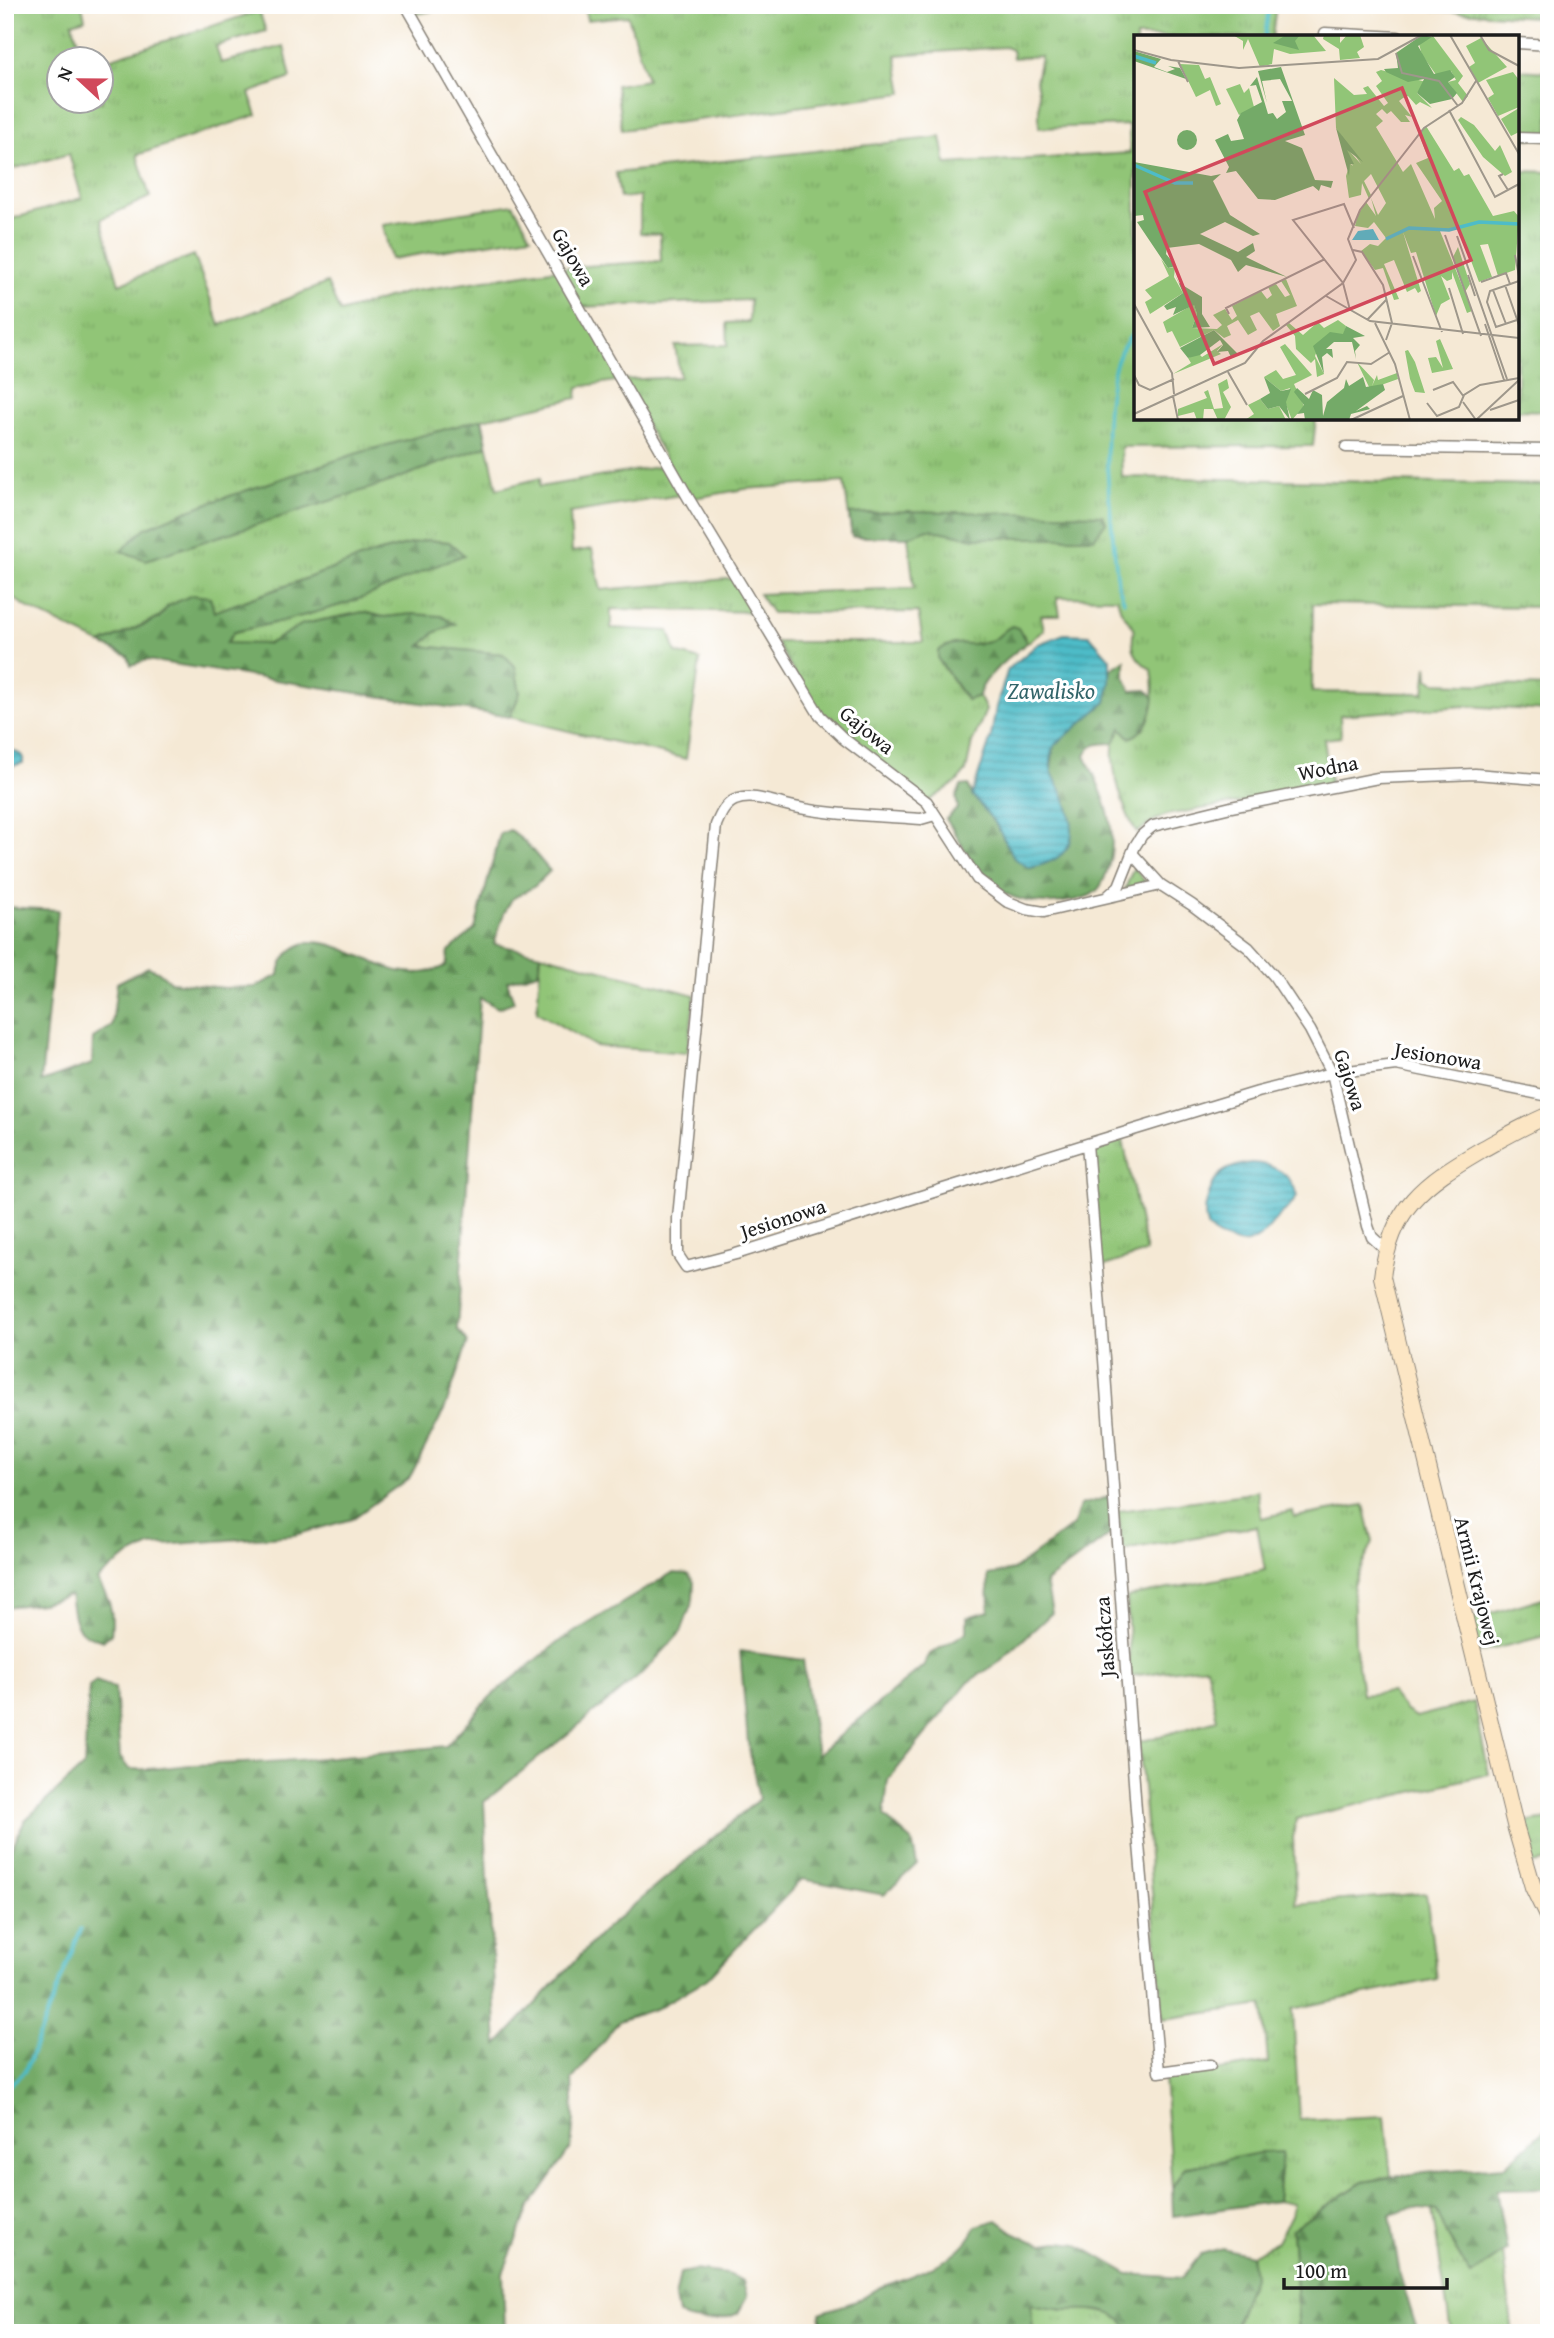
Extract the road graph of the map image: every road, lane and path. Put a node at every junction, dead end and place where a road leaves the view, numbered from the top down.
1 (406, 5) edge
2 (1325, 33) dead end
3 (1362, 35) edge
4 (1519, 43) edge
5 (1549, 45) edge
6 (1519, 138) edge
7 (1549, 139) edge
8 (1346, 447) dead end
9 (1549, 450) edge
10 (1549, 780) edge
11 (935, 815) junction
12 (1132, 853) junction
13 (1161, 886) junction
14 (1107, 897) junction
15 (1332, 1073) junction
16 (1549, 1097) edge
17 (1549, 1115) edge
18 (1087, 1146) junction
19 (1385, 1249) junction
20 (1549, 1920) edge
21 (1210, 2066) dead end

1 - 11 street, Gajowa
2 - 3 street
4 - 5 street
6 - 7 street
8 - 9 street
10 - 12 street, Wodna
11 - 14 street, Gajowa
11 - 18 street, Jesionowa
12 - 13 street
12 - 14 street, Wodna
13 - 14 street, Gajowa
13 - 15 street, Gajowa
15 - 16 street, Jesionowa
15 - 18 street, Jesionowa
15 - 19 street, Gajowa
17 - 19 street
18 - 21 street, Jaskółcza
19 - 20 street, Armii Krajowej

